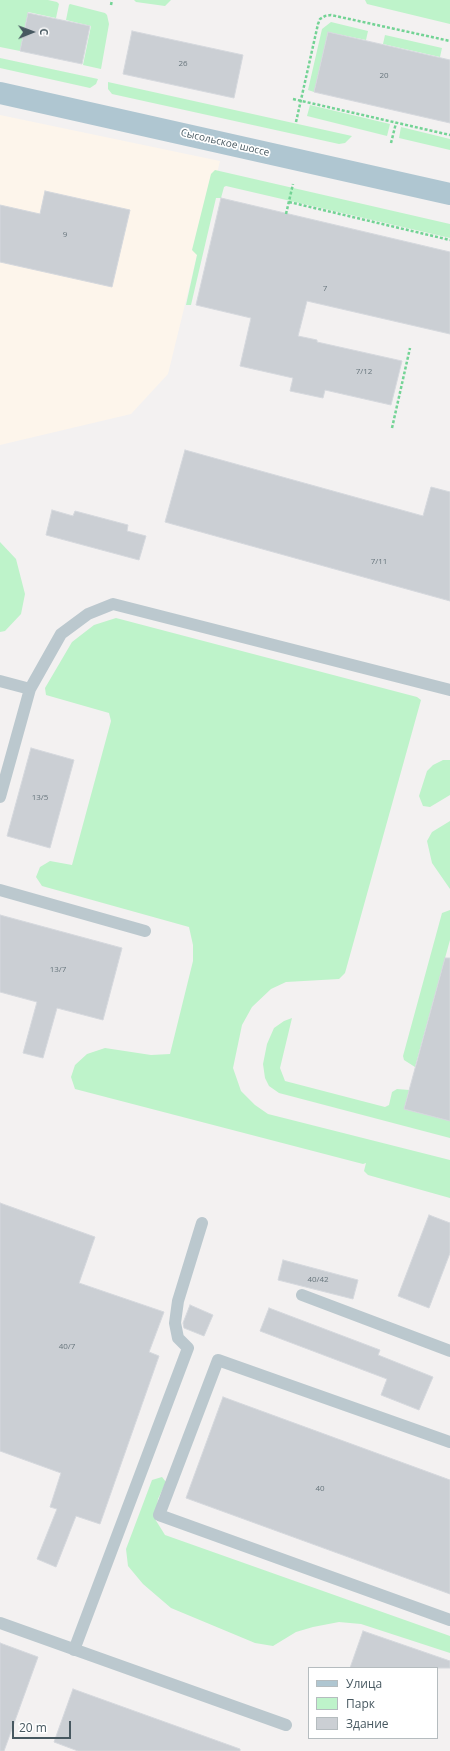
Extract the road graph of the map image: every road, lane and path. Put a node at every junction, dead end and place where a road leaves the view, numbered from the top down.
1 (112, 0) edge
2 (111, 5) dead end
3 (450, 41) edge
4 (0, 93) edge
5 (293, 99) dead end
6 (301, 101) junction
7 (296, 122) dead end
8 (396, 123) junction
9 (450, 135) edge
10 (391, 143) dead end
11 (293, 184) dead end
12 (450, 194) edge
13 (289, 202) junction
14 (286, 214) dead end
15 (450, 240) edge
16 (410, 348) dead end
17 (392, 428) dead end
18 (0, 681) edge
19 (30, 689) junction
20 (450, 690) edge
21 (0, 798) edge
22 (0, 890) edge
23 (145, 931) dead end
24 (202, 1223) dead end
25 (302, 1295) dead end
26 (450, 1351) edge
27 (450, 1442) edge
28 (450, 1620) edge
29 (0, 1624) edge
30 (74, 1650) junction
31 (286, 1726) dead end

1 - 2 path
3 - 6 path
4 - 12 main road, Сысольское шоссе
5 - 6 path
6 - 7 path
6 - 8 path
8 - 9 path
8 - 10 path
11 - 13 path
13 - 14 path
13 - 15 path
16 - 17 path
18 - 19 lane
19 - 20 lane
19 - 21 lane
22 - 23 lane
24 - 30 lane
25 - 26 lane
27 - 28 lane
29 - 30 lane
30 - 31 lane

